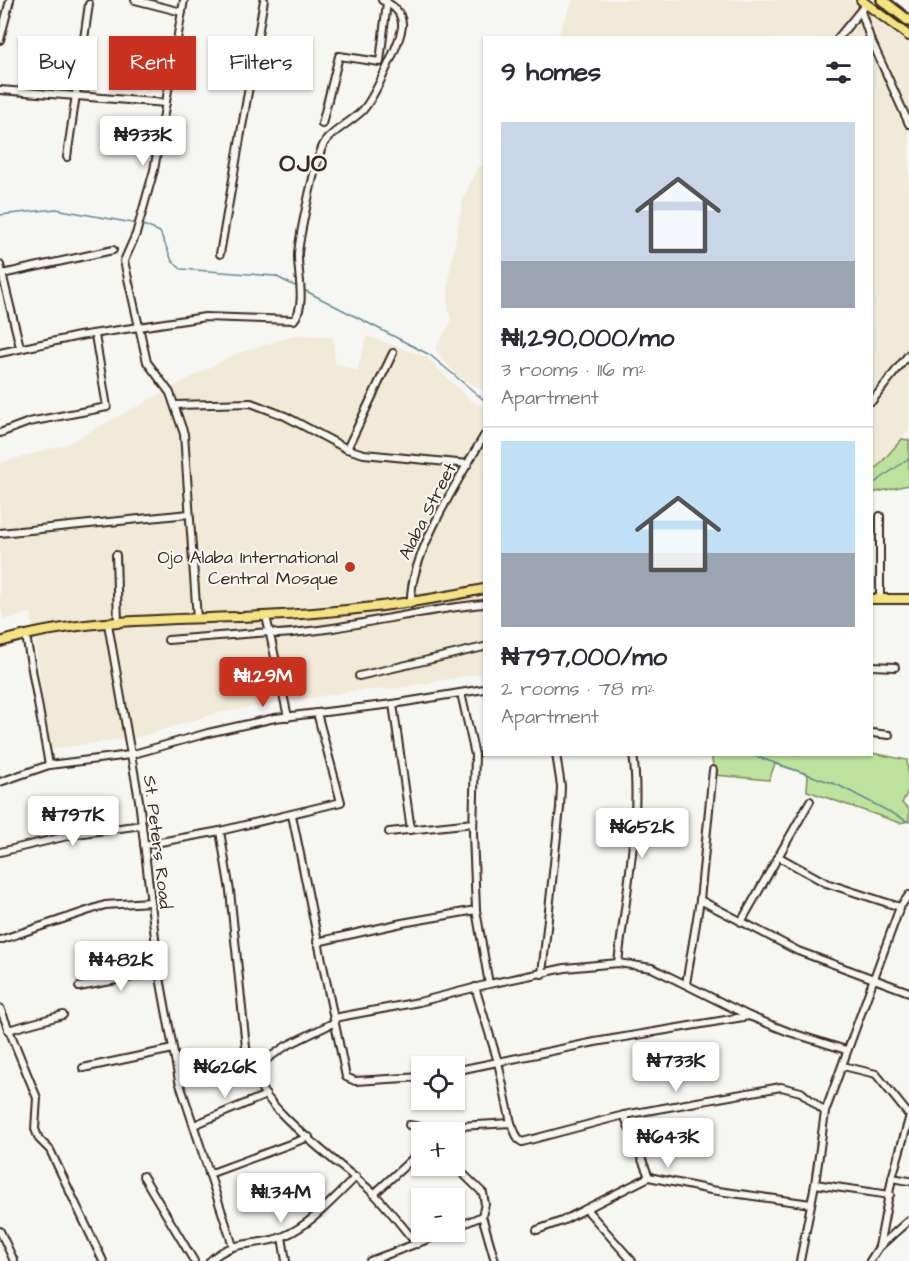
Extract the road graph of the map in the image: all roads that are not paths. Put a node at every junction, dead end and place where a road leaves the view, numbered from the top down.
1 (10, 0) edge
2 (135, 0) edge
3 (184, 0) edge
4 (264, 0) edge
5 (882, 0) edge
6 (385, 1) edge
7 (89, 4) dead end
8 (863, 5) edge
9 (182, 12) junction
10 (909, 21) edge
11 (840, 36) edge
12 (870, 36) edge
13 (909, 36) edge
14 (0, 40) edge
15 (873, 44) edge
16 (0, 90) edge
17 (74, 95) junction
18 (166, 103) junction
19 (322, 124) dead end
20 (909, 124) edge
21 (67, 157) dead end
22 (113, 250) dead end
23 (220, 254) dead end
24 (0, 265) edge
25 (2, 274) junction
26 (9, 298) junction
27 (0, 301) edge
28 (139, 329) junction
29 (95, 335) junction
30 (20, 347) junction
31 (0, 353) edge
32 (393, 353) dead end
33 (909, 354) edge
34 (873, 400) edge
35 (176, 405) junction
36 (0, 433) edge
37 (483, 438) edge
38 (347, 449) junction
39 (468, 464) junction
40 (189, 514) junction
41 (880, 516) dead end
42 (0, 533) edge
43 (116, 555) dead end
44 (483, 589) edge
45 (873, 599) edge
46 (880, 599) junction
47 (909, 599) edge
48 (411, 604) junction
49 (483, 604) edge
50 (266, 616) junction
51 (197, 619) junction
52 (108, 624) junction
53 (118, 624) junction
54 (270, 632) junction
55 (27, 636) junction
56 (0, 640) edge
57 (168, 640) dead end
58 (483, 647) edge
59 (873, 666) edge
60 (895, 667) dead end
61 (359, 676) dead end
62 (483, 689) edge
63 (461, 693) junction
64 (393, 704) junction
65 (317, 713) junction
66 (288, 717) junction
67 (873, 733) edge
68 (889, 735) dead end
69 (130, 756) junction
70 (556, 756) edge
71 (633, 756) edge
72 (49, 765) junction
73 (713, 770) dead end
74 (0, 782) edge
75 (810, 801) dead end
76 (292, 815) junction
77 (473, 823) junction
78 (142, 825) junction
79 (411, 830) junction
80 (220, 831) junction
81 (389, 832) dead end
82 (144, 845) junction
83 (0, 852) edge
84 (779, 857) junction
85 (909, 895) edge
86 (700, 900) junction
87 (150, 902) junction
88 (900, 907) junction
89 (476, 910) junction
90 (741, 922) junction
91 (0, 940) edge
92 (317, 942) junction
93 (618, 963) junction
94 (159, 972) junction
95 (542, 974) junction
96 (874, 978) junction
97 (489, 984) junction
98 (687, 984) junction
99 (79, 987) dead end
100 (475, 987) junction
101 (909, 992) edge
102 (0, 1008) edge
103 (63, 1015) dead end
104 (749, 1016) junction
105 (334, 1020) junction
106 (8, 1030) junction
107 (173, 1049) junction
108 (846, 1050) junction
109 (498, 1062) junction
110 (843, 1066) junction
111 (83, 1068) dead end
112 (465, 1069) edge
113 (255, 1071) junction
114 (411, 1077) edge
115 (266, 1095) junction
116 (825, 1112) junction
117 (624, 1115) junction
118 (909, 1117) edge
119 (511, 1123) junction
120 (194, 1125) junction
121 (465, 1126) edge
122 (309, 1137) junction
123 (411, 1160) edge
124 (209, 1174) junction
125 (143, 1176) dead end
126 (465, 1176) edge
127 (356, 1177) junction
128 (649, 1177) junction
129 (892, 1178) junction
130 (909, 1181) edge
131 (816, 1184) junction
132 (374, 1194) junction
133 (890, 1195) junction
134 (811, 1204) junction
135 (586, 1209) junction
136 (482, 1216) junction
137 (909, 1220) edge
138 (465, 1223) edge
139 (537, 1230) dead end
140 (0, 1231) edge
141 (282, 1237) junction
142 (422, 1242) edge
143 (417, 1244) junction
144 (233, 1246) junction
145 (879, 1247) junction
146 (14, 1261) edge
147 (103, 1261) edge
148 (194, 1261) edge
149 (210, 1261) edge
150 (286, 1261) edge
151 (370, 1261) edge
152 (495, 1261) edge
153 (632, 1261) edge
154 (800, 1261) edge
155 (870, 1261) edge

1 - 14 street
2 - 9 street
3 - 9 street
4 - 23 street
5 - 10 highway
6 - 19 street
6 - 28 street
7 - 17 street
8 - 11 street
8 - 12 street
8 - 13 main road
9 - 18 street
15 - 20 street
16 - 17 street
17 - 18 street
17 - 21 street
18 - 28 street
22 - 25 street
24 - 25 street
25 - 26 street
26 - 27 street
26 - 30 street
28 - 29 street
28 - 35 street
29 - 30 street
29 - 36 street
30 - 31 street
32 - 38 street
33 - 34 street
35 - 38 street
35 - 40 street
37 - 39 street, Alaba Street
38 - 39 street
39 - 48 street, Alaba Street
40 - 42 street
40 - 51 street
41 - 46 street
43 - 53 street
44 - 48 main road
45 - 46 main road
46 - 47 main road
48 - 50 main road
49 - 54 street
50 - 51 main road
50 - 54 street
51 - 53 main road
52 - 53 main road
52 - 55 main road
52 - 69 street, St. Peters Road
54 - 57 street
54 - 66 street
55 - 56 main road
55 - 72 street
58 - 61 street
59 - 60 street
62 - 63 street
63 - 64 street
63 - 77 street
64 - 65 street
64 - 79 street
65 - 66 street
65 - 76 street
66 - 69 street
67 - 68 street
69 - 72 street
69 - 78 street, St. Peters Road
70 - 95 street
71 - 93 street
72 - 74 street
73 - 86 street
75 - 84 street
76 - 80 street
76 - 92 street
77 - 79 street
77 - 89 street
78 - 82 street, St. Peters Road
78 - 83 street
79 - 81 street
80 - 82 street
80 - 113 street
82 - 87 street, St. Peters Road
84 - 88 street
84 - 90 street
85 - 88 street
86 - 90 street
86 - 98 street
87 - 91 street
87 - 94 street, St. Peters Road
88 - 96 street
89 - 92 street
89 - 97 street
90 - 96 street
92 - 105 street
93 - 95 street
93 - 98 street
94 - 99 street
94 - 107 street, St. Peters Road
95 - 97 street
96 - 101 street
96 - 108 street
97 - 100 street
98 - 104 street
100 - 105 street
100 - 109 street
102 - 106 street
103 - 106 street
104 - 108 street
104 - 109 street
105 - 113 street
105 - 114 street
106 - 147 street
107 - 111 street
107 - 120 street, St. Peters Road
108 - 110 street
109 - 112 street
109 - 119 street
110 - 116 street
110 - 118 street
113 - 115 street
115 - 120 street
115 - 122 street
116 - 117 street
116 - 131 street
117 - 119 street
117 - 128 street
118 - 129 street
119 - 121 street
120 - 124 street, St. Peters Road
122 - 124 street
122 - 127 street
123 - 132 street
124 - 144 street, St. Peters Road
125 - 148 street
126 - 136 street
127 - 132 street
127 - 141 street
128 - 134 street
128 - 135 street
129 - 130 street
129 - 133 street
131 - 133 street
131 - 134 street
132 - 143 street
133 - 145 street
134 - 154 street
135 - 139 street
135 - 153 street
136 - 138 street
136 - 152 street
137 - 145 street
140 - 146 street
141 - 144 street
141 - 150 street
142 - 143 street
143 - 151 street
144 - 149 street
145 - 155 street

